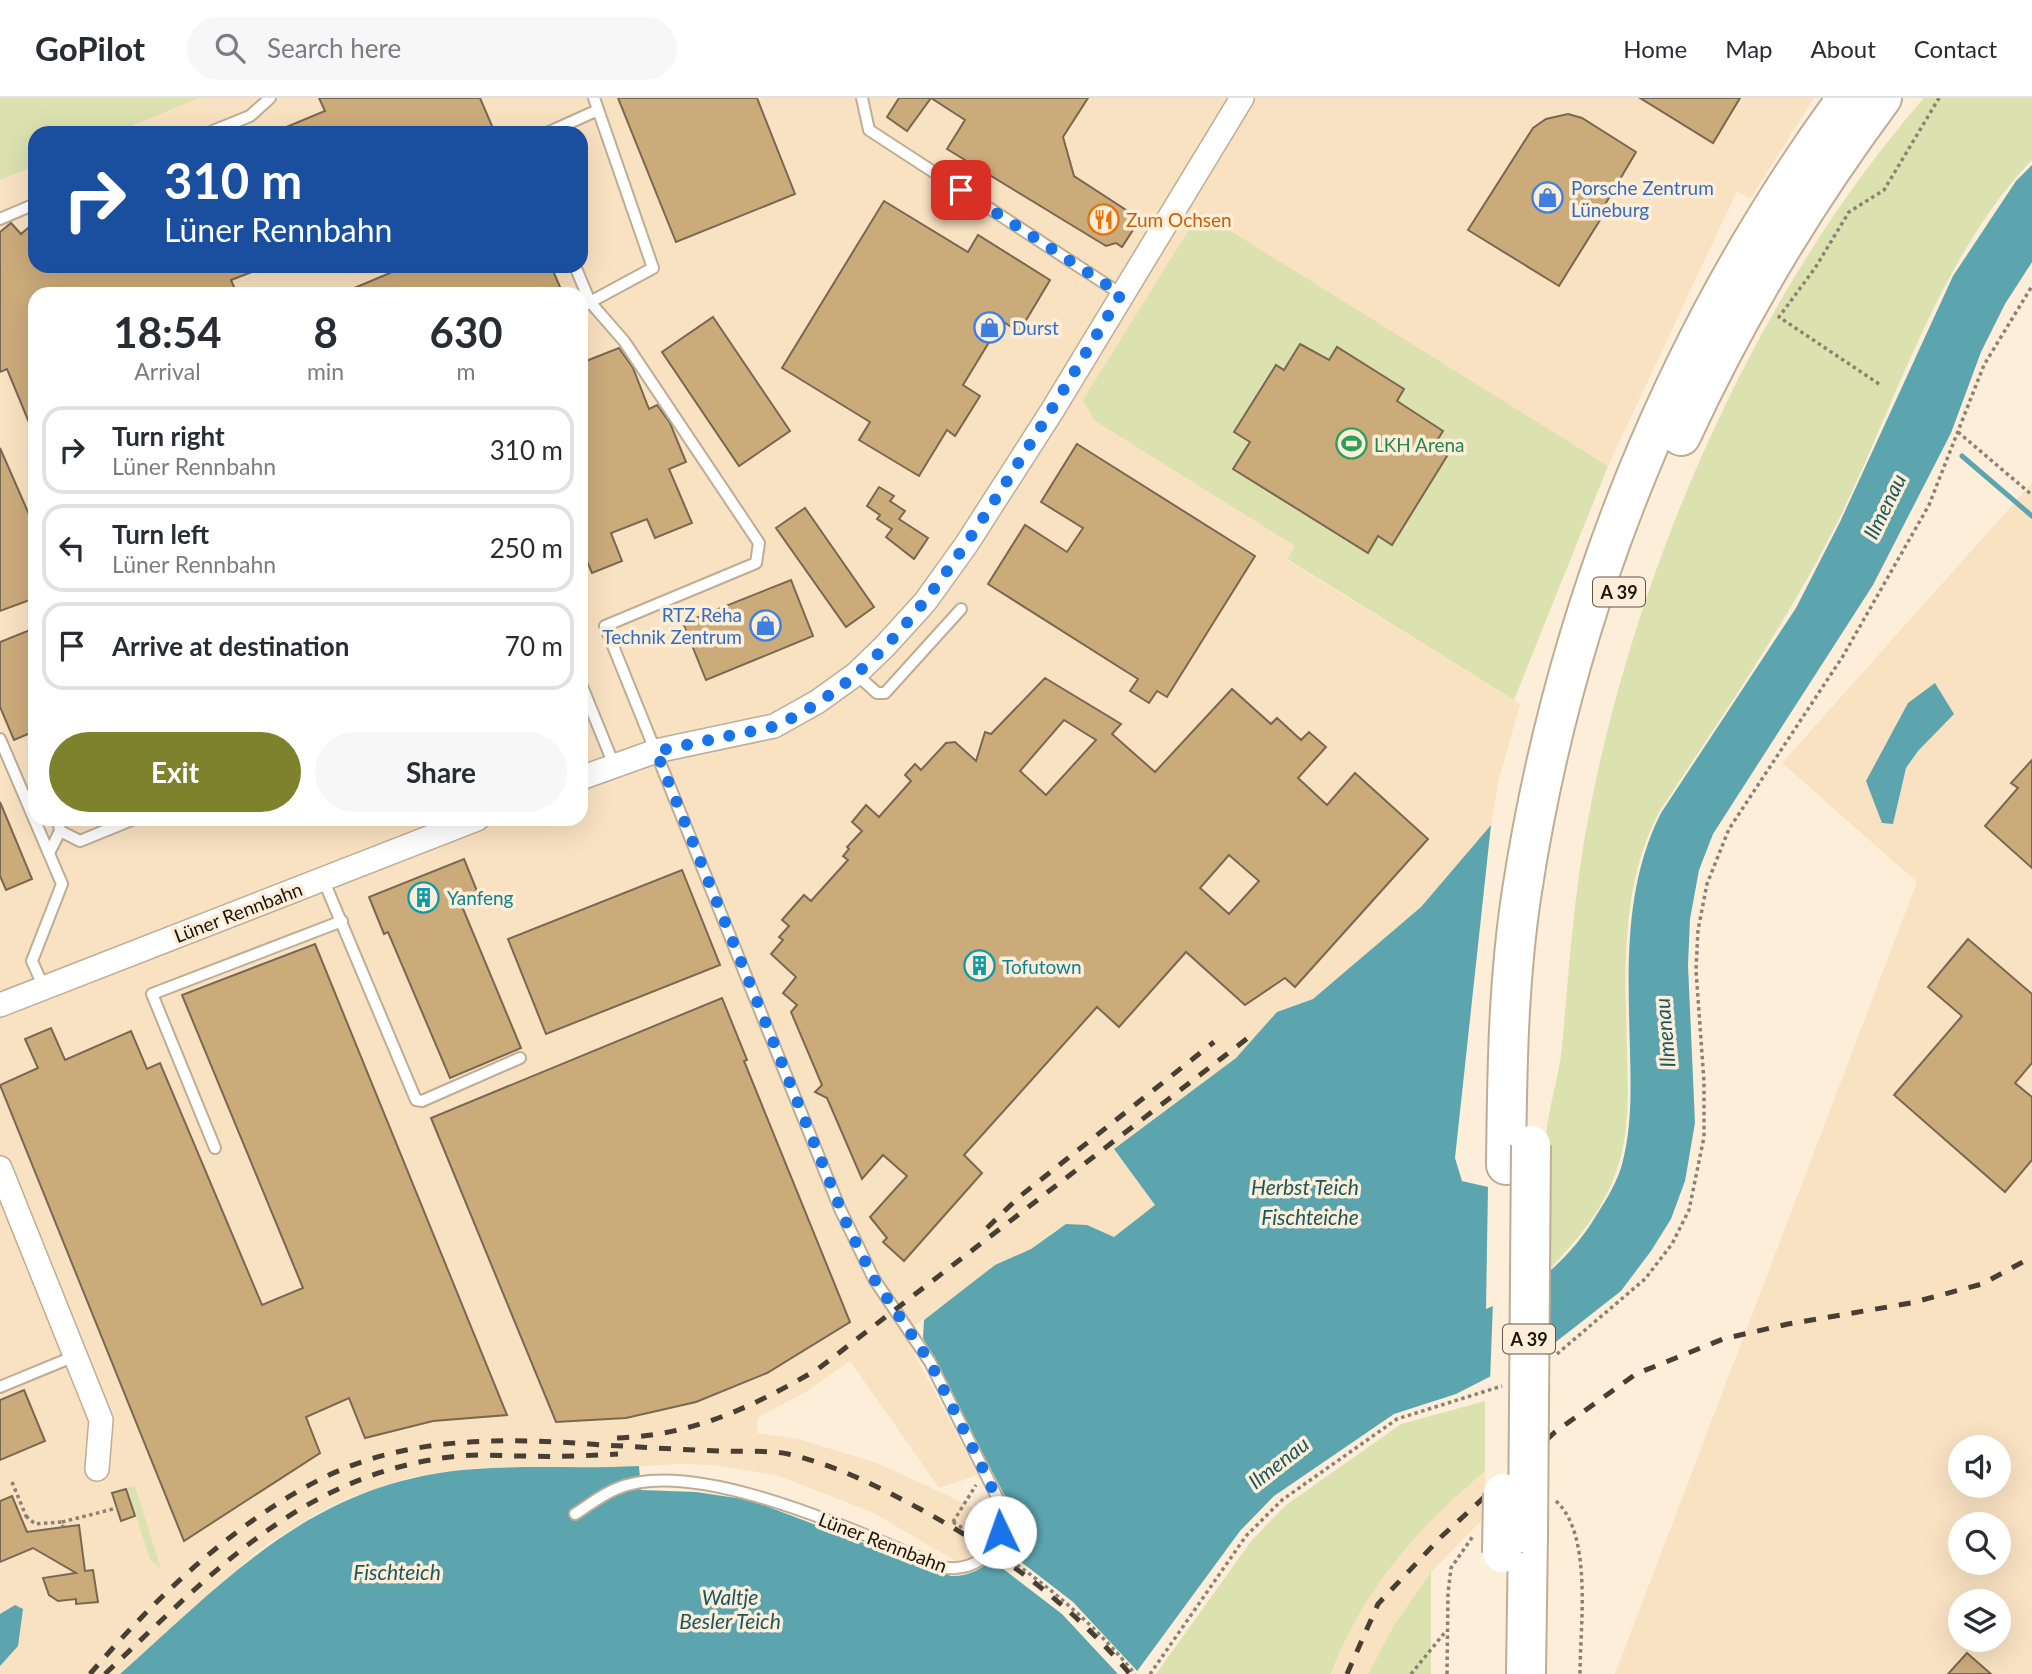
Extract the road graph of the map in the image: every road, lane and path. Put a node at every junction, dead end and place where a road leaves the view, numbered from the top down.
1 (270, 98) edge
2 (594, 98) edge
3 (862, 98) edge
4 (1242, 98) edge
5 (1847, 98) edge
6 (1882, 98) edge
7 (1939, 98) edge
8 (598, 110) junction
9 (225, 126) edge
10 (563, 126) edge
11 (28, 207) edge
12 (0, 219) edge
13 (2032, 286) edge
14 (1121, 294) junction
15 (588, 304) edge
16 (588, 307) edge
17 (1878, 384) dead end
18 (1958, 432) junction
19 (2032, 495) edge
20 (961, 609) dead end
21 (856, 674) junction
22 (588, 701) edge
23 (0, 739) edge
24 (656, 751) junction
25 (614, 765) junction
26 (588, 775) edge
27 (28, 804) edge
28 (37, 826) edge
29 (59, 826) edge
30 (117, 826) edge
31 (459, 826) edge
32 (60, 831) junction
33 (49, 853) junction
34 (323, 879) junction
35 (342, 921) junction
36 (44, 988) junction
37 (0, 1005) edge
38 (520, 1058) dead end
39 (215, 1148) dead end
40 (1518, 1155) junction
41 (0, 1168) edge
42 (75, 1356) junction
43 (1552, 1359) dead end
44 (1507, 1384) dead end
45 (0, 1387) edge
46 (97, 1469) dead end
47 (12, 1482) dead end
48 (968, 1496) dead end
49 (1552, 1497) dead end
50 (117, 1508) dead end
51 (575, 1514) dead end
52 (1502, 1539) junction
53 (1447, 1629) junction
54 (1135, 1674) edge
55 (1150, 1674) edge
56 (1411, 1674) edge
57 (1447, 1674) edge
58 (1500, 1674) edge
59 (1526, 1674) edge
60 (1580, 1674) edge

1 - 9 lane
2 - 8 lane
3 - 14 lane
4 - 14 street
5 - 40 highway, A 39
6 - 40 highway, A 39
7 - 17 path
8 - 10 lane
8 - 15 lane
11 - 12 lane
13 - 18 path
14 - 21 street
16 - 24 lane, Lüner Rennbahn
18 - 19 path
18 - 43 path
20 - 21 lane
21 - 24 street
22 - 25 lane
23 - 27 lane
24 - 25 street
24 - 51 lane, Lüner Rennbahn
25 - 26 street
28 - 33 lane
29 - 32 lane
30 - 32 lane
31 - 34 street, Lüner Rennbahn
32 - 33 lane
33 - 36 lane
34 - 35 lane
34 - 36 street, Lüner Rennbahn
35 - 38 lane
35 - 39 lane
36 - 37 street, Lüner Rennbahn
40 - 52 highway, A 39, bridge
41 - 42 street
42 - 45 lane
42 - 46 street
44 - 55 path
47 - 50 path
48 - 54 path, bridge
49 - 60 path
52 - 53 path
52 - 58 highway, A 39
52 - 59 highway, A 39
53 - 56 path
53 - 57 path

